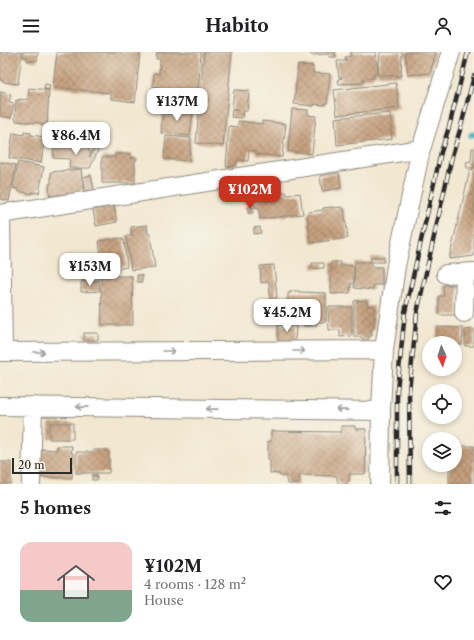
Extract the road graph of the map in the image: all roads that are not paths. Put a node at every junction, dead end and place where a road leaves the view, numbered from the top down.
1 (451, 52) edge
2 (421, 149) junction
3 (1, 214) edge
4 (469, 273) edge
5 (446, 274) dead end
6 (464, 313) dead end
7 (384, 350) junction
8 (2, 352) edge
9 (0, 406) edge
10 (33, 406) junction
11 (381, 411) junction
12 (31, 484) edge
13 (380, 484) edge

1 - 2 street
2 - 3 street
2 - 7 street
3 - 8 street
4 - 5 street
4 - 6 street
8 -> 7 street
7 - 11 street
9 - 10 street
11 -> 10 street
10 - 12 street
11 - 13 street

